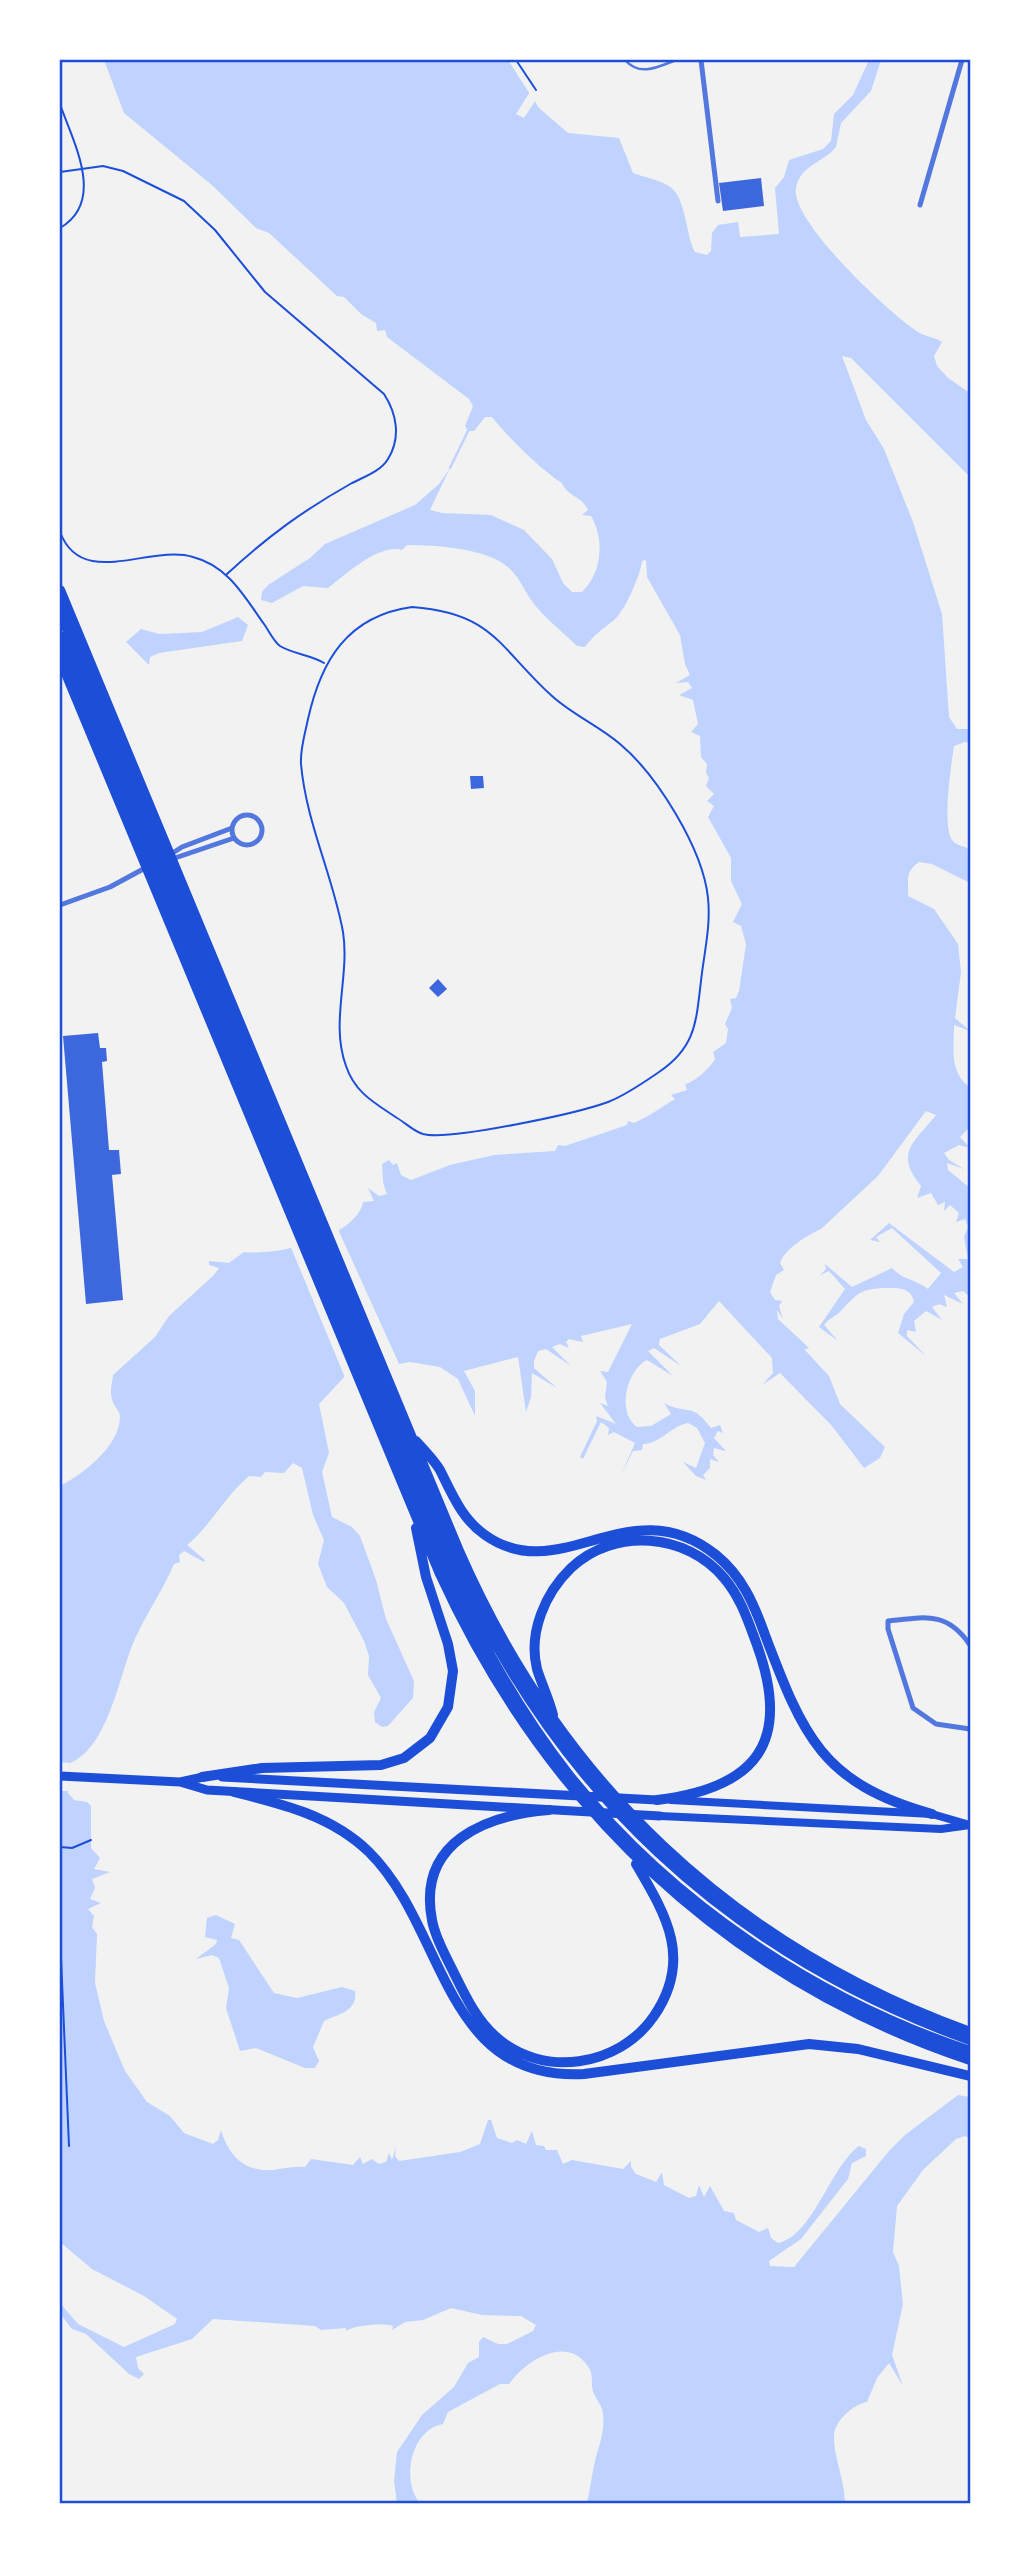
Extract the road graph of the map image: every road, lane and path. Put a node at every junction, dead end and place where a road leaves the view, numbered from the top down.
1 (516, 60) edge
2 (625, 60) edge
3 (676, 60) edge
4 (701, 60) edge
5 (962, 61) edge
6 (971, 65) edge
7 (536, 90) dead end
8 (60, 104) edge
9 (84, 169) junction
10 (60, 172) edge
11 (718, 201) dead end
12 (920, 205) dead end
13 (60, 228) edge
14 (60, 532) edge
15 (227, 574) junction
16 (60, 590) edge
17 (60, 612) edge
18 (60, 636) edge
19 (60, 659) edge
20 (325, 663) junction
21 (232, 828) junction
22 (234, 838) junction
23 (150, 843) junction
24 (165, 859) junction
25 (170, 890) junction
26 (60, 905) edge
27 (302, 1209) junction
28 (382, 1401) junction
29 (409, 1433) junction
30 (412, 1507) junction
31 (971, 1645) edge
32 (556, 1725) junction
33 (971, 1729) edge
34 (547, 1750) junction
35 (202, 1776) junction
36 (64, 1777) edge
37 (180, 1782) junction
38 (234, 1792) junction
39 (657, 1800) junction
40 (549, 1810) junction
41 (932, 1814) junction
42 (660, 1816) joint
43 (970, 1823) edge
44 (618, 1835) junction
45 (91, 1840) dead end
46 (649, 1840) junction
47 (60, 1847) edge
48 (629, 1851) junction
49 (60, 1934) edge
50 (971, 2032) edge
51 (971, 2040) edge
52 (971, 2051) edge
53 (971, 2060) edge
54 (971, 2076) edge
55 (69, 2146) dead end

1 - 7 path
2 - 3 lane
4 - 11 street
5 - 6 street
5 - 12 street
8 - 9 path
9 - 10 path
9 - 13 path
9 - 15 path
14 - 15 path
15 - 20 path
16 - 23 highway
17 - 23 highway
18 - 23 highway
19 - 23 highway
20 - 20 path
21 - 22 street
21 - 22 street
21 - 24 street
22 - 24 street
23 - 25 highway
23 - 25 highway
24 - 26 street
25 - 27 highway
25 - 27 highway
27 - 28 highway
27 - 28 highway
28 - 29 highway
28 - 30 highway
28 - 34 highway
28 - 46 highway
29 - 32 highway
29 - 41 highway
30 - 34 highway
30 - 35 highway
31 - 33 street
32 - 39 highway
32 - 46 highway
34 - 44 highway
35 - 37 highway
35 - 39 highway
36 - 37 highway
37 - 38 highway
38 - 40 highway
38 - 54 highway
39 - 41 main road
40 - 42 highway
40 - 48 highway
41 - 43 main road
42 - 43 main road
44 - 48 highway
44 - 52 highway
45 - 47 path
46 - 50 highway
46 - 51 highway
48 - 53 highway
49 - 55 path

